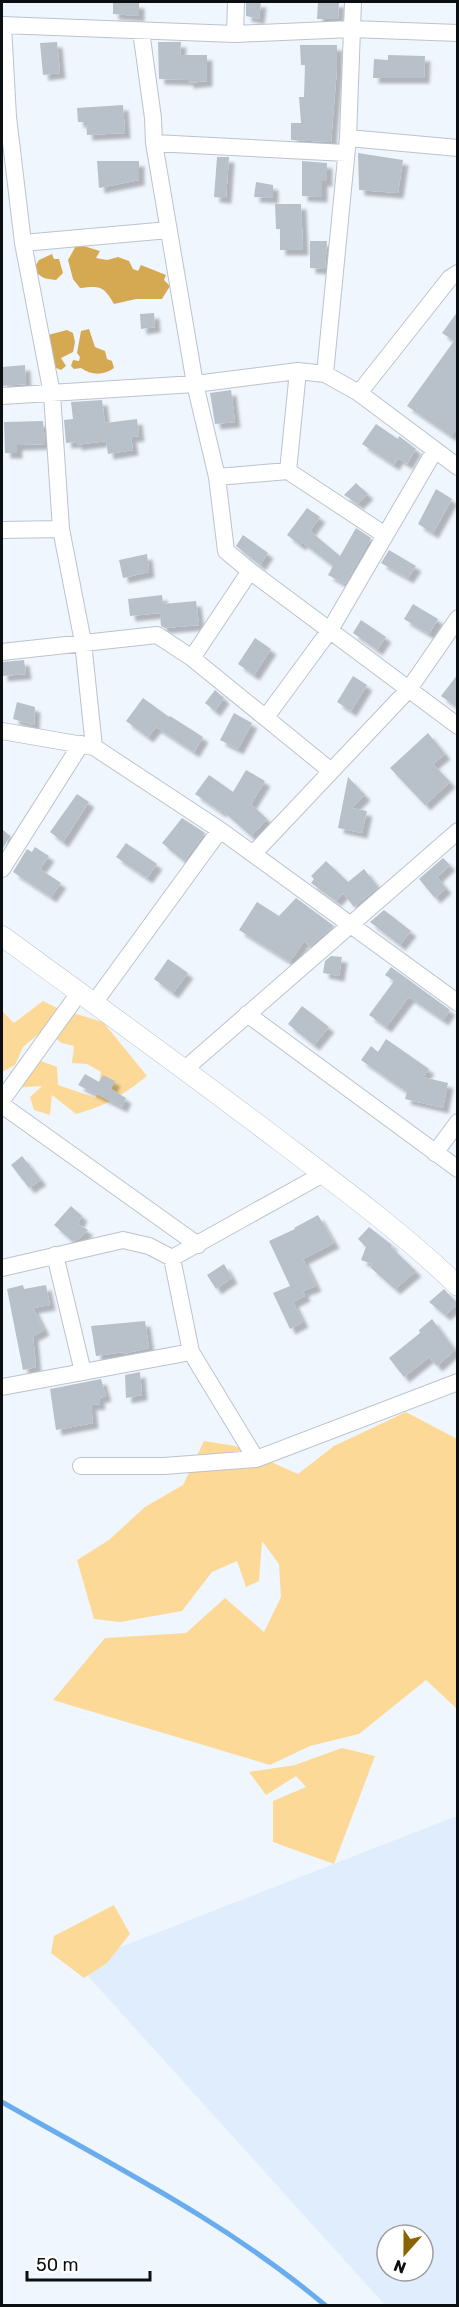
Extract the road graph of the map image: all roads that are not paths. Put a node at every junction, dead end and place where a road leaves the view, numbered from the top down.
1 (236, 2) edge
2 (353, 2) edge
3 (2, 26) edge
4 (352, 29) junction
5 (141, 31) junction
6 (458, 33) edge
7 (235, 34) junction
8 (4, 117) edge
9 (154, 143) junction
10 (347, 146) junction
11 (458, 148) edge
12 (169, 230) junction
13 (23, 243) junction
14 (458, 273) edge
15 (298, 371) junction
16 (325, 374) junction
17 (195, 384) junction
18 (359, 393) junction
19 (52, 394) junction
20 (2, 396) edge
21 (435, 450) junction
22 (456, 464) edge
23 (288, 471) junction
24 (217, 477) junction
25 (61, 529) junction
26 (2, 530) edge
27 (385, 535) junction
28 (250, 571) junction
29 (458, 618) edge
30 (330, 630) junction
31 (83, 642) junction
32 (2, 652) edge
33 (192, 658) junction
34 (409, 690) junction
35 (266, 717) junction
36 (458, 726) edge
37 (2, 731) edge
38 (87, 745) junction
39 (331, 771) junction
40 (220, 831) junction
41 (458, 831) edge
42 (254, 854) junction
43 (2, 869) edge
44 (350, 925) junction
45 (2, 936) edge
46 (86, 998) junction
47 (458, 1003) edge
48 (247, 1014) junction
49 (184, 1069) junction
50 (2, 1100) edge
51 (2, 1105) edge
52 (458, 1122) edge
53 (435, 1153) junction
54 (458, 1169) edge
55 (322, 1174) junction
56 (198, 1245) junction
57 (55, 1255) junction
58 (172, 1258) junction
59 (2, 1268) edge
60 (458, 1286) edge
61 (191, 1352) junction
62 (83, 1372) junction
63 (458, 1382) edge
64 (2, 1387) edge
65 (256, 1459) junction
66 (81, 1467) dead end

1 - 7 street
2 - 4 street
3 - 5 street
3 - 8 street
4 - 6 street
4 - 7 street
4 - 10 street
5 - 7 street
5 - 9 street
8 - 13 street
9 - 10 street
9 - 12 street
10 - 11 street
10 - 16 street
12 - 13 street
12 - 17 street
13 - 19 street
14 - 18 street
15 - 16 street
15 - 17 street
15 - 23 street
16 - 18 street
17 - 19 street
17 - 24 street
18 - 21 street
19 - 20 street
19 - 25 street
21 - 22 street
21 - 27 street
23 - 24 street
23 - 27 street
24 - 28 street
25 - 26 street
25 - 31 street
27 - 30 street
28 - 30 street
28 - 33 street
29 - 34 street
30 - 34 street
30 - 35 street
31 - 32 street
31 - 33 street
31 - 38 street
33 - 35 street
34 - 36 street
34 - 39 street
35 - 39 street
37 - 38 street
38 - 40 street
38 - 43 street
39 - 42 street
40 - 42 street
40 - 46 street
41 - 44 street
42 - 44 street
44 - 47 street
44 - 48 street
45 - 46 street
46 - 49 street
46 - 50 street
48 - 49 street
48 - 53 street
49 - 55 street
51 - 56 street
52 - 53 street
53 - 54 street
55 - 56 street
55 - 60 street
56 - 58 street
57 - 58 street
57 - 59 street
57 - 62 street
58 - 61 street
61 - 62 street
61 - 65 street
62 - 64 street
63 - 65 street
65 - 66 street

